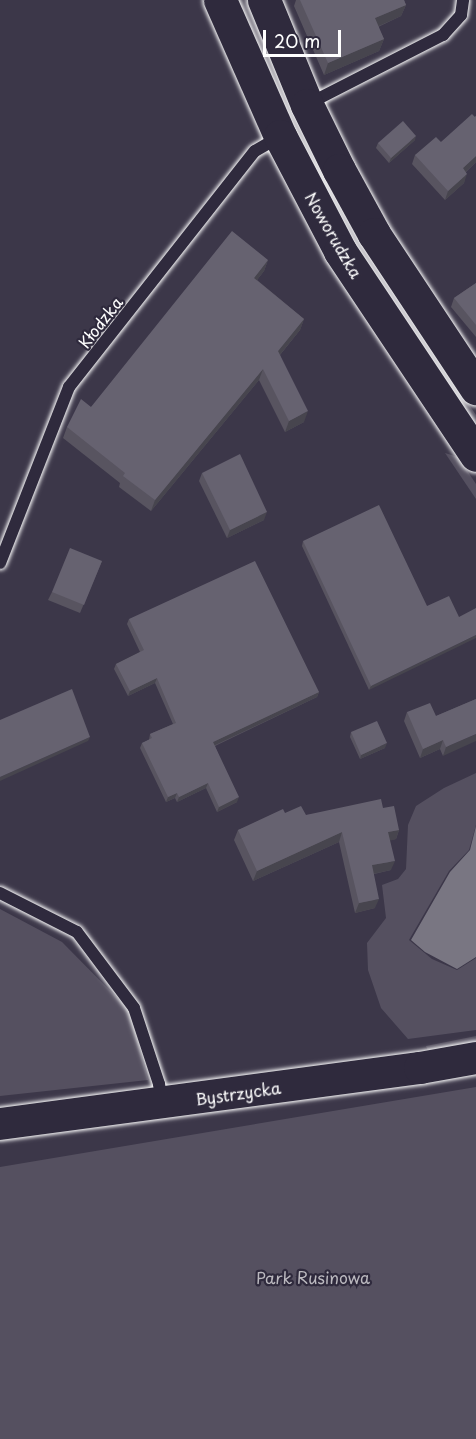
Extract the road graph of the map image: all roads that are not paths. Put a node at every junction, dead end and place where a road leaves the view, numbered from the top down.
1 (220, 0) edge
2 (264, 0) edge
3 (463, 0) edge
4 (307, 105) junction
5 (280, 136) junction
6 (476, 388) edge
7 (476, 455) edge
8 (0, 563) edge
9 (0, 893) edge
10 (476, 1058) edge
11 (162, 1103) junction
12 (0, 1124) edge

1 - 5 main road, Noworudzka
2 - 4 main road
3 - 4 lane
4 - 6 main road
5 - 7 main road, Noworudzka
5 - 8 lane, Kłodzka
9 - 11 lane
10 - 11 street, Bystrzycka
11 - 12 street, Bystrzycka

